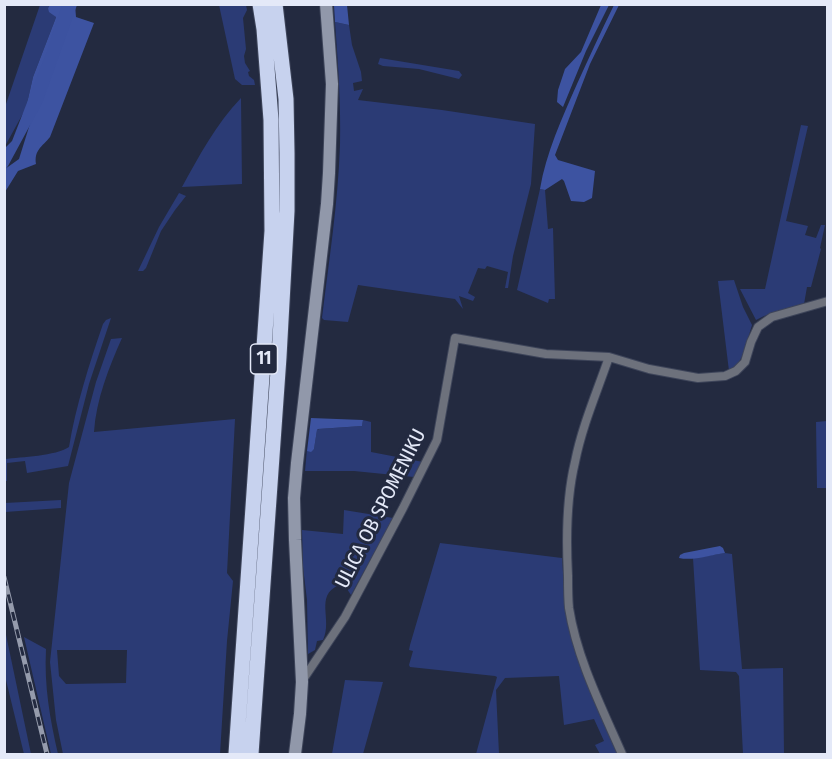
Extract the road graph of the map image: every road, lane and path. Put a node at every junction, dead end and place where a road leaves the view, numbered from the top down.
1 (260, 4) edge
2 (275, 4) edge
3 (326, 4) edge
4 (828, 301) edge
5 (609, 357) junction
6 (302, 682) junction
7 (236, 754) edge
8 (251, 754) edge
9 (295, 754) edge
10 (622, 754) edge

1 - 7 highway, 11
2 - 8 highway, 11
3 - 6 street
4 - 5 street
5 - 6 street, ULICA OB SPOMENIKU
5 - 10 street
6 - 9 street

